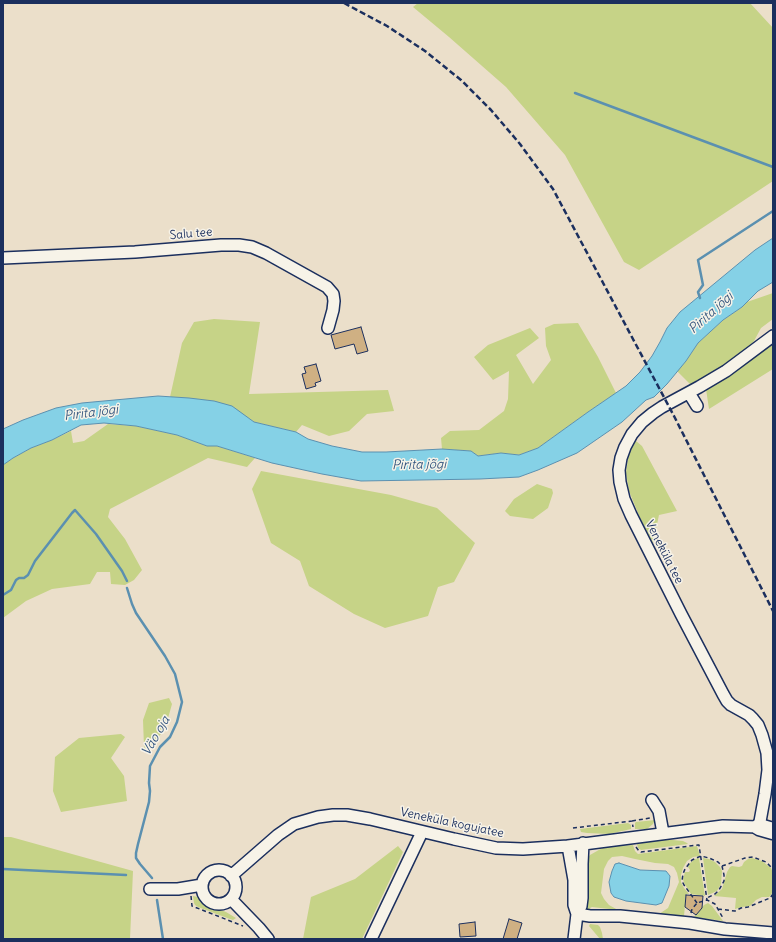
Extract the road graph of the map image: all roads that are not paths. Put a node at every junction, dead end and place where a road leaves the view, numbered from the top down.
1 (3, 258) edge
2 (328, 328) dead end
3 (773, 336) edge
4 (689, 393) junction
5 (697, 406) dead end
6 (652, 800) dead end
7 (766, 829) edge
8 (422, 832) junction
9 (663, 833) junction
10 (583, 844) junction
11 (568, 846) junction
12 (231, 876) junction
13 (202, 885) junction
14 (150, 890) dead end
15 (231, 899) junction
16 (577, 914) junction
17 (773, 933) edge
18 (268, 939) edge
19 (371, 939) edge
20 (574, 939) edge

1 - 2 street, Salu tee
3 - 4 street, Veneküla tee
4 - 5 street
4 - 7 street, Veneküla tee
6 - 9 street
7 - 9 street, Veneküla kogujatee
8 - 11 street, Veneküla kogujatee
8 - 12 street, Veneküla kogujatee
8 - 19 street
9 - 10 street, Veneküla kogujatee
10 - 11 street, Veneküla kogujatee
10 - 16 street
11 - 16 street
12 - 13 street
12 - 15 street
13 - 14 street
13 - 15 street
15 - 18 street
16 - 17 street
16 - 20 street

